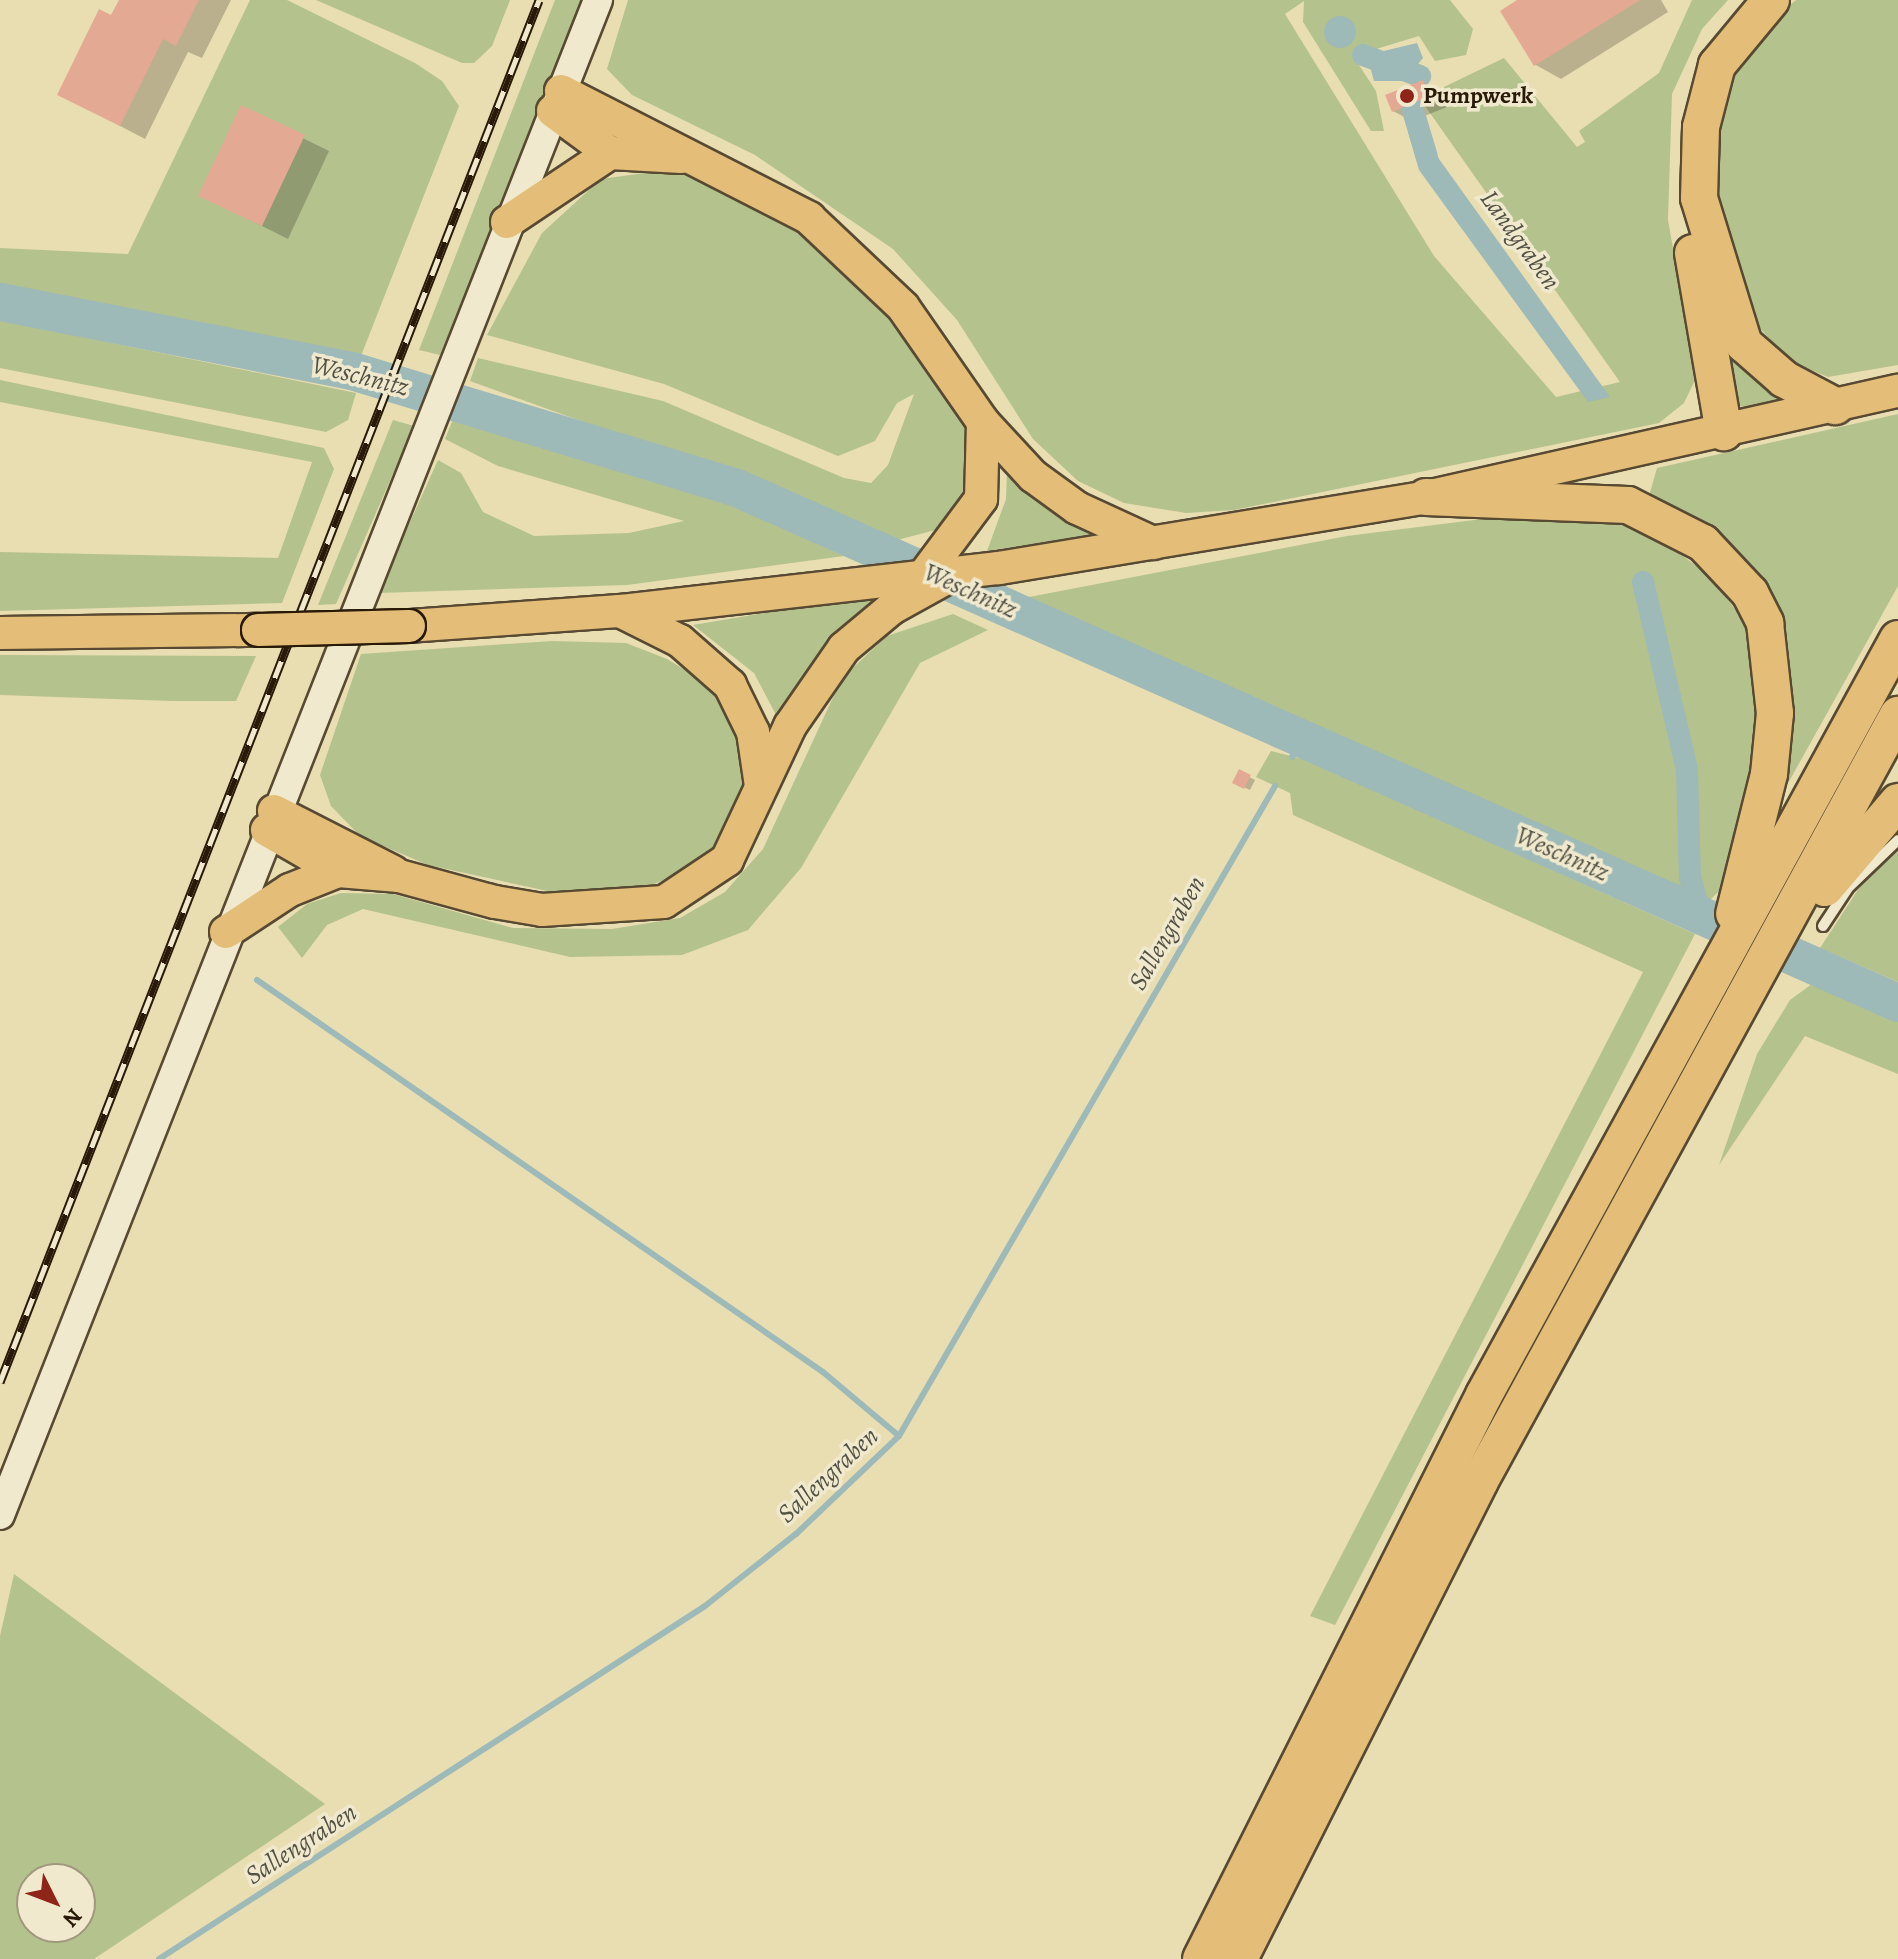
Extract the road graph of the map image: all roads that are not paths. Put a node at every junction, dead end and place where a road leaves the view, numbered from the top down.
1 (598, 0) edge
2 (1749, 0) edge
3 (1771, 0) edge
4 (557, 101) junction
5 (610, 153) junction
6 (689, 157) junction
7 (507, 222) junction
8 (1898, 391) edge
9 (1835, 406) junction
10 (983, 422) junction
11 (1724, 432) junction
12 (1426, 497) junction
13 (1153, 543) junction
14 (945, 564) junction
15 (620, 611) junction
16 (0, 633) edge
17 (1898, 639) edge
18 (1898, 715) edge
19 (761, 786) junction
20 (1898, 802) edge
21 (270, 821) junction
22 (1898, 840) edge
23 (338, 871) junction
24 (399, 876) junction
25 (1748, 891) junction
26 (1807, 918) junction
27 (226, 932) junction
28 (0, 1515) edge
29 (1201, 1959) edge
30 (1239, 1959) edge

1 - 4 street
2 - 11 highway
3 - 9 highway
4 - 5 main road
4 - 6 main road
4 - 7 street
5 - 6 main road
5 - 7 main road
6 - 10 main road
7 - 21 street
8 - 9 main road
9 - 11 main road
10 - 13 main road
10 - 14 main road
11 - 12 main road
12 - 13 main road
12 - 25 highway
13 - 14 main road
14 - 15 main road
14 - 19 main road
15 - 16 main road, bridge
15 - 19 main road
17 - 25 highway
18 - 26 highway
19 - 24 main road
20 - 26 highway
21 - 23 main road
21 - 24 main road
21 - 27 street
22 - 26 lane
23 - 24 main road
23 - 27 main road
25 - 29 highway
26 - 30 highway
27 - 28 street

